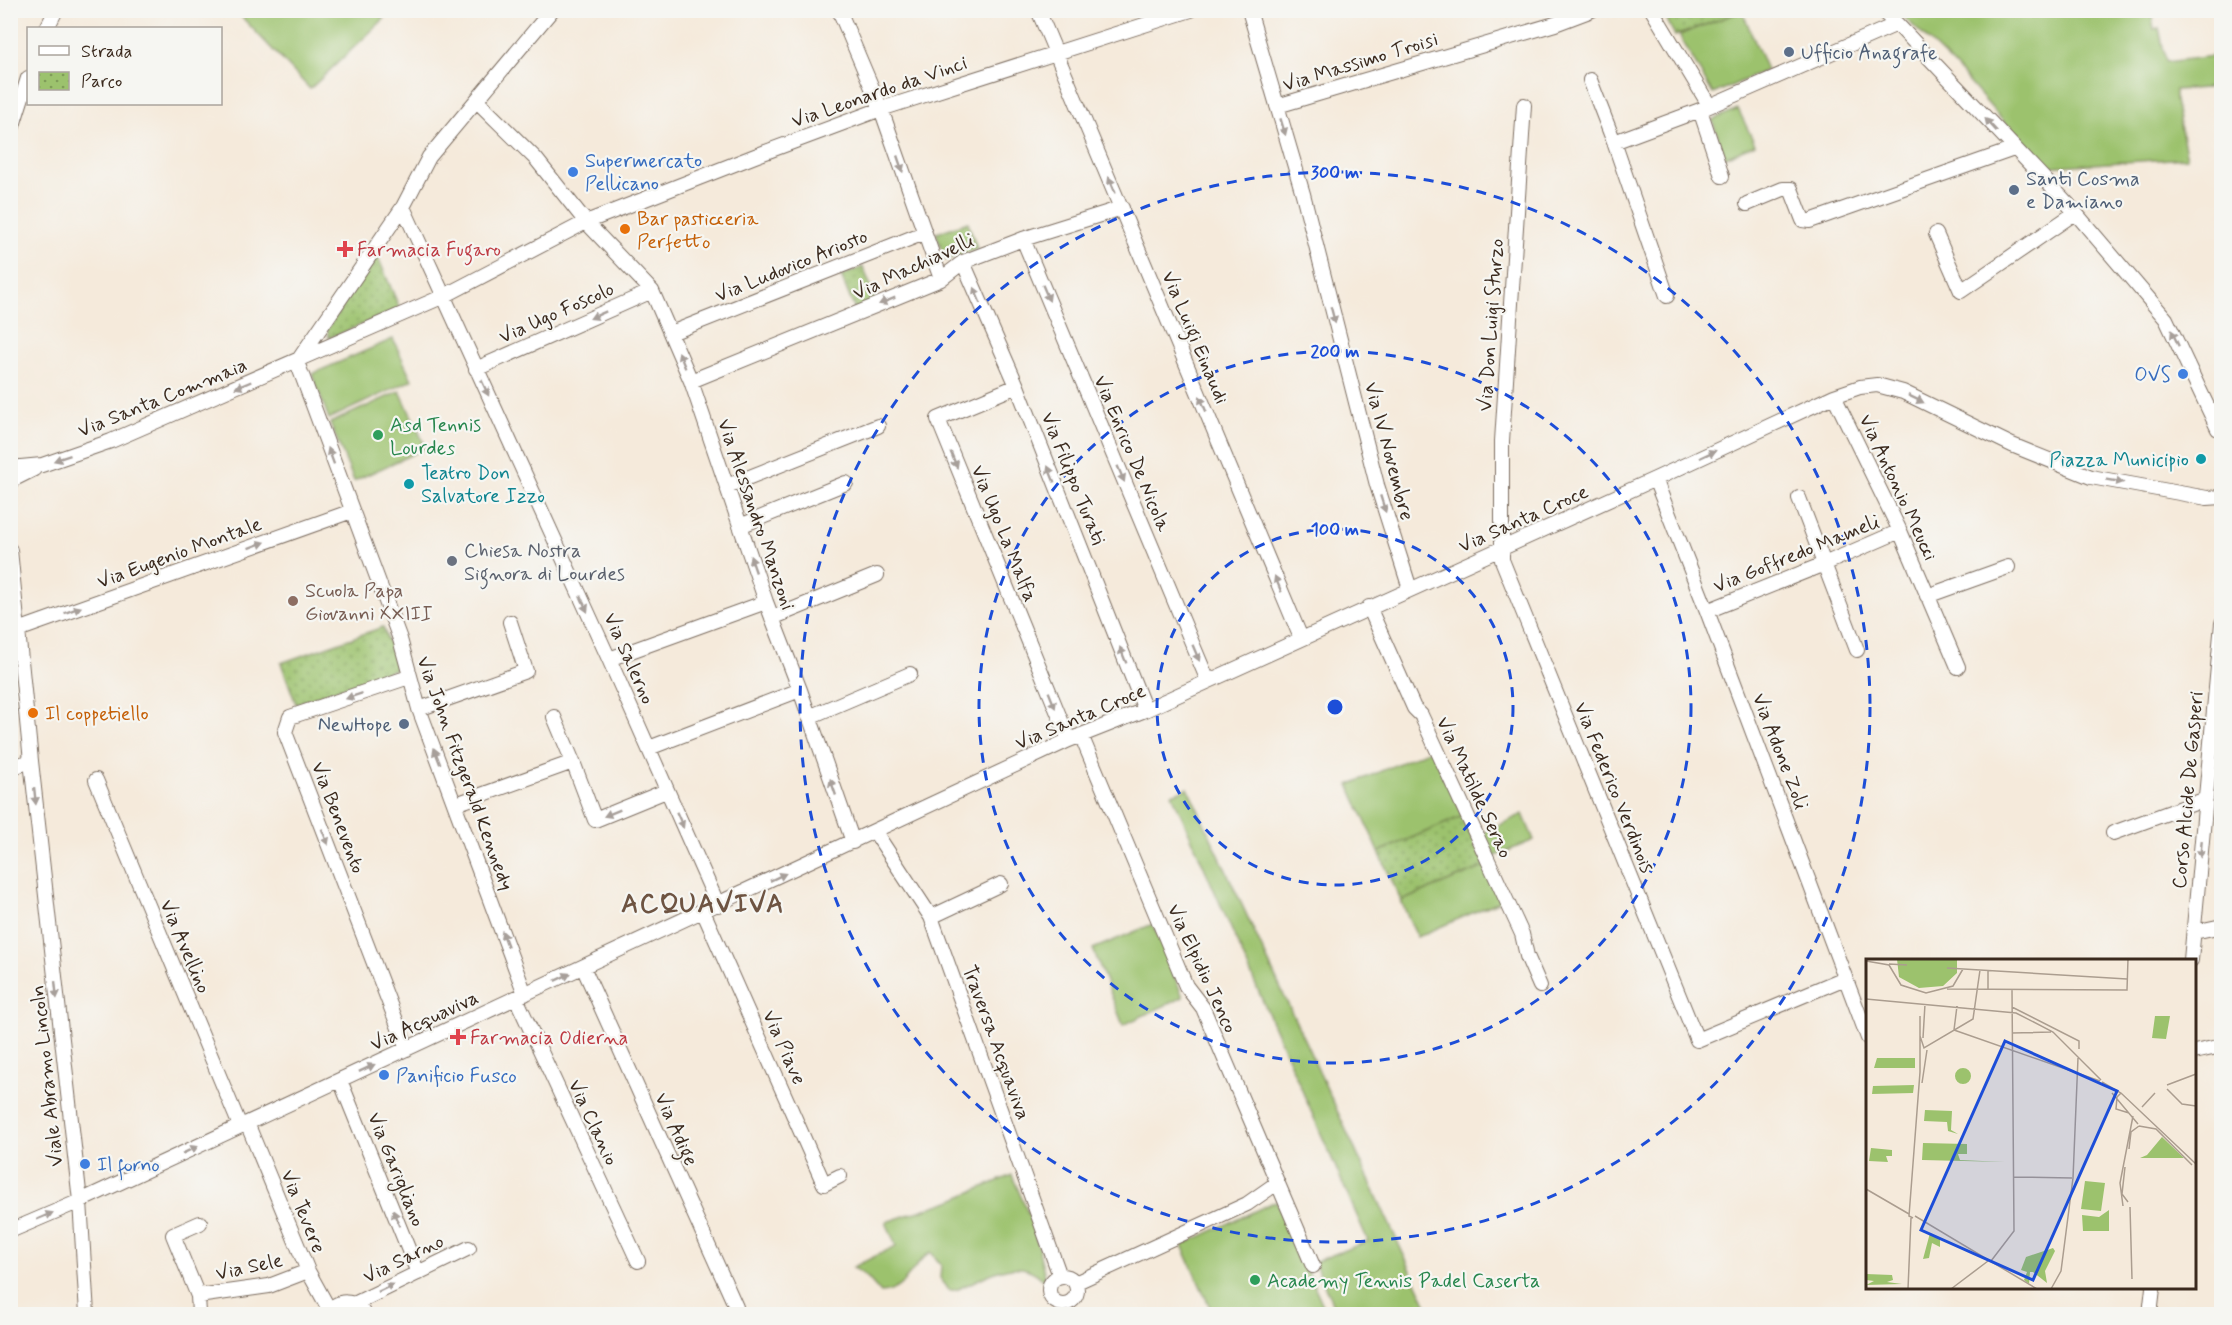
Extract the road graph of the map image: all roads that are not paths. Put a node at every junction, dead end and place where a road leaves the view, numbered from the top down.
1 (50, 10) edge
2 (56, 10) edge
3 (552, 10) edge
4 (839, 10) edge
5 (1038, 10) edge
6 (1191, 10) edge
7 (1249, 10) edge
8 (1592, 10) edge
9 (1652, 10) edge
10 (1881, 10) edge
11 (1553, 17) edge
12 (1897, 24) junction
13 (46, 27) edge
14 (47, 27) edge
15 (1056, 52) junction
16 (1590, 80) dead end
17 (27, 81) edge
18 (477, 101) junction
19 (1524, 105) dead end
20 (1277, 106) junction
21 (1704, 107) junction
22 (881, 109) junction
23 (10, 135) edge
24 (1614, 142) junction
25 (2014, 149) junction
26 (1722, 176) dead end
27 (1747, 204) dead end
28 (403, 207) junction
29 (1122, 208) junction
30 (2075, 213) junction
31 (585, 222) junction
32 (924, 234) junction
33 (1936, 234) dead end
34 (1023, 239) junction
35 (963, 262) junction
36 (941, 279) junction
37 (652, 291) junction
38 (444, 296) junction
39 (1667, 296) dead end
40 (671, 333) junction
41 (297, 362) junction
42 (476, 369) junction
43 (691, 381) junction
44 (1017, 386) junction
45 (1834, 396) junction
46 (878, 426) dead end
47 (2220, 429) edge
48 (42, 465) junction
49 (10, 468) edge
50 (1655, 479) junction
51 (10, 481) edge
52 (846, 483) dead end
53 (727, 486) junction
54 (2222, 497) edge
55 (1799, 498) dead end
56 (352, 511) junction
57 (740, 526) junction
58 (1900, 531) junction
59 (1503, 548) junction
60 (10, 550) edge
61 (1824, 564) junction
62 (2008, 567) dead end
63 (877, 575) dead end
64 (12, 581) edge
65 (1410, 589) junction
66 (1927, 596) junction
67 (766, 602) junction
68 (1369, 607) junction
69 (1707, 611) junction
70 (772, 618) junction
71 (510, 622) dead end
72 (2222, 623) edge
73 (18, 630) junction
74 (1301, 638) junction
75 (1857, 650) dead end
76 (609, 659) junction
77 (1958, 667) dead end
78 (910, 674) dead end
79 (409, 677) junction
80 (17, 678) edge
81 (1208, 681) junction
82 (800, 690) junction
83 (419, 710) junction
84 (1145, 710) junction
85 (554, 717) dead end
86 (809, 717) junction
87 (1075, 738) junction
88 (649, 748) junction
89 (31, 761) junction
90 (573, 762) junction
91 (10, 768) edge
92 (96, 780) dead end
93 (666, 791) junction
94 (2206, 799) junction
95 (456, 804) junction
96 (875, 831) junction
97 (2113, 833) dead end
98 (853, 842) junction
99 (1001, 884) dead end
100 (718, 904) junction
101 (703, 911) junction
102 (931, 917) junction
103 (2222, 926) edge
104 (2194, 932) junction
105 (2191, 959) edge
106 (583, 968) junction
107 (1845, 978) junction
108 (1540, 986) dead end
109 (520, 996) junction
110 (1866, 1033) edge
111 (2222, 1046) edge
112 (407, 1049) junction
113 (2196, 1052) edge
114 (340, 1080) junction
115 (244, 1125) junction
116 (840, 1176) dead end
117 (1277, 1184) junction
118 (80, 1201) junction
119 (200, 1223) dead end
120 (10, 1231) edge
121 (470, 1248) dead end
122 (638, 1261) dead end
123 (1313, 1266) dead end
124 (308, 1271) junction
125 (418, 1273) junction
126 (1059, 1276) junction
127 (1075, 1283) junction
128 (2153, 1289) edge
129 (198, 1296) junction
130 (354, 1304) junction
131 (736, 1307) dead end
132 (1068, 1309) edge
133 (329, 1313) edge
134 (87, 1314) edge
135 (199, 1314) edge
136 (364, 1314) edge
137 (2150, 1314) edge

1 - 13 street
2 - 14 street
3 - 18 street
4 - 22 street
5 - 15 street, Via Luigi Einaudi
6 - 15 street, Via Leonardo da Vinci
7 - 20 street, Via IV Novembre
8 - 11 street, Via Massimo Troisi
9 - 21 street
10 - 12 street
11 - 20 street, Via Massimo Troisi
12 - 21 street
25 -> 12 street
15 - 22 street, Via Leonardo da Vinci
29 -> 15 street, Via Luigi Einaudi
16 - 24 street
17 - 23 street
18 - 28 street
18 - 31 street, Via Alessandro Manzoni
19 - 59 street, Via Don Luigi Sturzo
20 -> 65 street, Via IV Novembre
21 - 24 street
21 - 26 street
22 - 31 street, Via Leonardo da Vinci
22 -> 32 street
24 - 39 street
25 - 27 street
25 - 30 street
28 - 38 street, Via Salerno
28 - 41 street
29 - 34 street, Via Machiavelli
74 -> 29 street, Via Luigi Einaudi
30 - 33 street
47 -> 30 street
31 - 37 street, Via Alessandro Manzoni
31 - 38 street, Via Leonardo da Vinci
32 - 36 street
32 - 40 street, Via Ludovico Ariosto
34 - 35 street, Via Machiavelli
34 -> 81 street, Via Enrico De Nicola
35 - 36 street, Via Machiavelli
44 -> 35 street, Via Filippo Turati
36 -> 43 street, Via Machiavelli
37 - 40 street, Via Alessandro Manzoni
37 -> 42 street, Via Ugo Foscolo
38 - 41 street, Via Santa Commaia
38 - 42 street, Via Salerno
43 -> 40 street, Via Alessandro Manzoni
41 -> 48 street, Via Santa Commaia
56 -> 41 street, Via John Fitzgerald Kennedy
42 -> 76 street, Via Salerno
43 - 53 street, Via Alessandro Manzoni
84 -> 44 street, Via Filippo Turati
44 -> 87 street, Via Ugo La Malfa
50 -> 45 street, Via Santa Croce
45 -> 54 street, Via Santa Croce
45 - 58 street, Via Antonio Meucci
46 - 53 street
48 - 49 street, Via Santa Commaia
48 - 51 street, Via Santa Commaia
50 - 59 street, Via Santa Croce
50 - 69 street, Via Adone Zoli
52 - 57 street
53 - 57 street, Via Alessandro Manzoni
55 - 61 street
73 -> 56 street, Via Eugenio Montale
56 - 79 street, Via John Fitzgerald Kennedy
67 -> 57 street, Via Alessandro Manzoni
58 - 61 street, Via Goffredo Mameli
58 - 66 street, Via Antonio Meucci
59 - 65 street, Via Santa Croce
59 - 107 street, Via Federico Verdinois
60 - 64 street, Viale Abramo Lincoln
61 - 69 street, Via Goffredo Mameli
61 - 75 street
62 - 66 street
63 - 70 street
64 - 73 street, Viale Abramo Lincoln
65 - 68 street, Via Santa Croce
66 - 77 street, Via Antonio Meucci
67 - 70 street, Via Alessandro Manzoni
67 - 76 street
68 - 74 street, Via Santa Croce
68 - 108 street, Via Matilde Serao
69 - 107 street, Via Adone Zoli
70 - 82 street, Via Alessandro Manzoni
71 - 83 street
72 - 94 street, Corso Alcide De Gasperi
73 - 80 street, Viale Abramo Lincoln
74 - 81 street, Via Santa Croce
76 - 88 street, Via Salerno
78 - 86 street
79 - 83 street, Via John Fitzgerald Kennedy
79 -> 112 street, Via Benevento
80 - 89 street, Viale Abramo Lincoln
81 - 84 street, Via Santa Croce
82 - 86 street, Via Alessandro Manzoni
82 - 88 street
95 -> 83 street, Via John Fitzgerald Kennedy
84 - 87 street, Via Santa Croce
85 - 90 street
98 -> 86 street, Via Alessandro Manzoni
87 - 96 street, Via Santa Croce
87 - 117 street, Via Elpidio Jenco
88 - 93 street, Via Salerno
89 - 91 street
89 -> 118 street, Viale Abramo Lincoln
93 -> 90 street
90 - 95 street
92 - 115 street, Via Avellino
93 -> 100 street, Via Salerno
94 - 97 street
94 -> 104 street, Corso Alcide De Gasperi
109 -> 95 street, Via John Fitzgerald Kennedy
96 - 98 street, Via Santa Croce
96 - 102 street, Traversa Acquaviva
100 -> 98 street, Via Acquaviva
99 - 102 street
100 - 101 street, Via Acquaviva
101 - 106 street, Via Acquaviva
101 - 116 street, Via Piave
102 - 126 street, Traversa Acquaviva
103 - 104 street
104 - 105 street, Corso Alcide De Gasperi
109 -> 106 street, Via Acquaviva
106 - 131 street, Via Adige
107 - 110 street, Via Adone Zoli
109 - 112 street, Via Acquaviva
109 - 122 street, Via Clanio
111 - 113 street
114 -> 112 street, Via Acquaviva
114 - 115 street, Via Acquaviva
125 -> 114 street, Via Garigliano
118 -> 115 street, Via Acquaviva
115 - 124 street, Via Tevere
117 - 123 street, Via Elpidio Jenco
117 - 127 street
120 -> 118 street, Via Acquaviva
118 - 134 street, Viale Abramo Lincoln
119 - 129 street, Via Sele
121 - 125 street, Via Sarno
124 - 129 street, Via Sele
124 - 133 street, Via Tevere
130 -> 125 street, Via Sarno
126 - 127 street
126 - 132 street
127 - 132 street
128 - 137 street
129 - 135 street, Via Sele
130 - 133 street, Via Sarno
130 - 136 street

